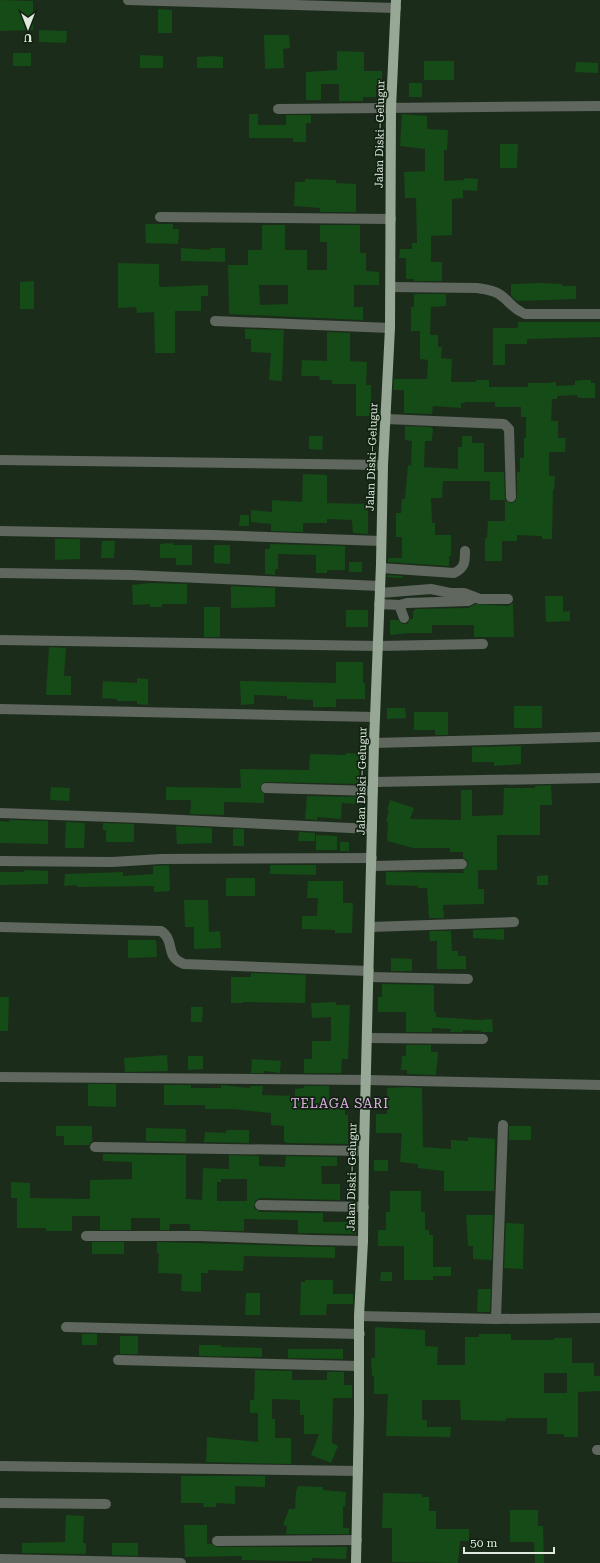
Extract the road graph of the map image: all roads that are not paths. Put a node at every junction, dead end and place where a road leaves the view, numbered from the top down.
1 (128, 0) edge
2 (396, 4) edge
3 (600, 106) edge
4 (391, 108) junction
5 (278, 109) dead end
6 (160, 217) dead end
7 (391, 218) junction
8 (391, 287) junction
9 (600, 314) edge
10 (215, 321) dead end
11 (390, 328) junction
12 (386, 419) junction
13 (0, 460) edge
14 (383, 465) junction
15 (511, 497) dead end
16 (0, 531) edge
17 (381, 541) junction
18 (465, 551) dead end
19 (381, 568) junction
20 (0, 573) edge
21 (380, 589) junction
22 (393, 592) junction
23 (474, 598) junction
24 (508, 599) dead end
25 (379, 604) junction
26 (397, 604) junction
27 (404, 618) dead end
28 (0, 640) edge
29 (483, 644) dead end
30 (378, 646) junction
31 (0, 709) edge
32 (375, 717) junction
33 (600, 737) edge
34 (374, 743) junction
35 (600, 778) edge
36 (374, 787) junction
37 (266, 788) dead end
38 (0, 813) edge
39 (372, 829) junction
40 (0, 860) edge
41 (372, 862) junction
42 (462, 864) dead end
43 (514, 922) dead end
44 (0, 927) edge
45 (370, 927) junction
46 (369, 974) junction
47 (468, 979) dead end
48 (368, 1038) junction
49 (483, 1039) dead end
50 (0, 1076) edge
51 (367, 1080) junction
52 (600, 1085) edge
53 (503, 1125) dead end
54 (95, 1146) dead end
55 (364, 1151) junction
56 (260, 1206) dead end
57 (364, 1207) junction
58 (86, 1236) dead end
59 (363, 1241) junction
60 (359, 1316) junction
61 (600, 1318) edge
62 (496, 1319) junction
63 (66, 1327) dead end
64 (360, 1334) junction
65 (118, 1360) dead end
66 (359, 1366) junction
67 (0, 1466) edge
68 (358, 1471) junction
69 (0, 1503) edge
70 (106, 1504) dead end
71 (357, 1540) junction
72 (217, 1541) dead end
73 (0, 1559) edge
74 (181, 1563) edge
75 (356, 1563) edge

1 - 2 street
2 - 4 main road, Jalan Diski–Gelugur
3 - 4 street
4 - 5 street
4 - 7 main road, Jalan Diski–Gelugur
6 - 7 street
7 - 8 main road, Jalan Diski–Gelugur
8 - 9 street
8 - 11 main road, Jalan Diski–Gelugur
10 - 11 street
11 - 12 main road, Jalan Diski–Gelugur
12 - 14 main road, Jalan Diski–Gelugur
12 - 15 street
13 - 14 street
14 - 17 main road, Jalan Diski–Gelugur
16 - 17 street
17 - 19 main road, Jalan Diski–Gelugur
18 - 19 street
19 - 21 main road, Jalan Diski–Gelugur
20 - 21 street
21 - 22 street
21 - 25 main road, Jalan Diski–Gelugur
22 - 23 street
22 - 26 street
23 - 24 street
23 - 26 street
25 - 26 street
25 - 30 main road, Jalan Diski–Gelugur
26 - 27 street
28 - 30 street
29 - 30 street
30 - 32 main road, Jalan Diski–Gelugur
31 - 32 street
32 - 34 main road, Jalan Diski–Gelugur
33 - 34 street
34 - 36 main road, Jalan Diski–Gelugur
35 - 36 street
36 - 37 street
36 - 39 main road, Jalan Diski–Gelugur
38 - 39 street
39 - 41 main road, Jalan Diski–Gelugur
40 - 41 street
41 - 42 street
41 - 45 main road, Jalan Diski–Gelugur
43 - 45 street
44 - 46 street
45 - 46 main road, Jalan Diski–Gelugur
46 - 47 street
46 - 48 main road, Jalan Diski–Gelugur
48 - 49 street
48 - 51 main road, Jalan Diski–Gelugur
50 - 51 street
51 - 52 street
51 - 55 main road, Jalan Diski–Gelugur
53 - 62 street
54 - 55 street
55 - 57 main road, Jalan Diski–Gelugur
56 - 57 street
57 - 59 main road, Jalan Diski–Gelugur
58 - 59 street
59 - 60 main road, Jalan Diski–Gelugur
60 - 62 street
60 - 64 main road, Jalan Diski–Gelugur
61 - 62 street
63 - 64 street
64 - 66 main road, Jalan Diski–Gelugur
65 - 66 street
66 - 68 main road, Jalan Diski–Gelugur
67 - 68 street
68 - 71 main road, Jalan Diski–Gelugur
69 - 70 street
71 - 72 street
71 - 75 main road, Jalan Diski–Gelugur
73 - 74 street

